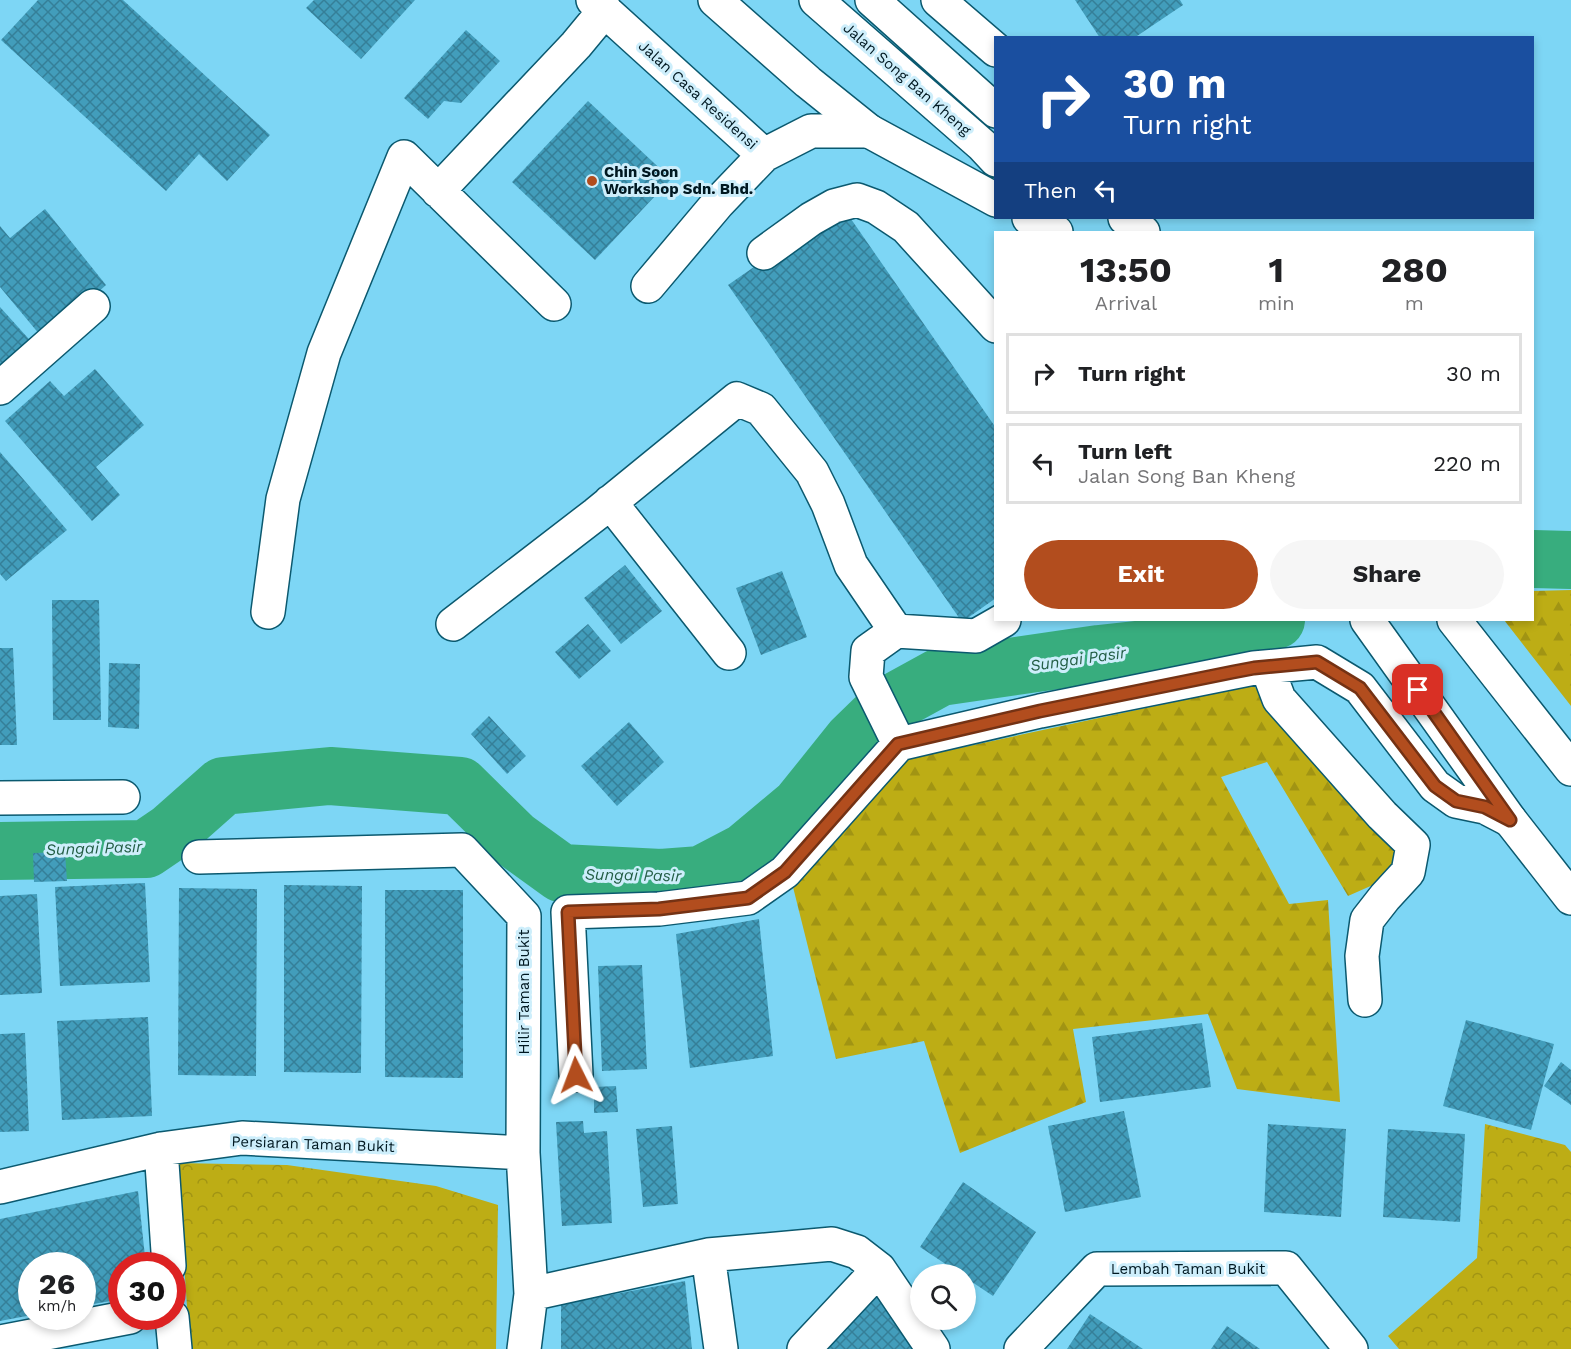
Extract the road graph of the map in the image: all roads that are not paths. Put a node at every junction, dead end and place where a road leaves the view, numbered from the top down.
1 (715, 0) edge
2 (816, 0) edge
3 (872, 0) edge
4 (938, 0) edge
5 (599, 5) edge
6 (994, 48) edge
7 (808, 82) junction
8 (994, 109) edge
9 (811, 131) junction
10 (868, 131) junction
11 (989, 153) edge
12 (764, 155) junction
13 (438, 191) junction
14 (994, 199) edge
15 (1031, 219) edge
16 (1050, 219) edge
17 (1126, 219) edge
18 (1143, 219) edge
19 (1054, 231) edge
20 (1062, 231) edge
21 (1142, 231) edge
22 (1154, 231) edge
23 (764, 254) dead end
24 (648, 286) dead end
25 (554, 304) dead end
26 (93, 306) dead end
27 (994, 324) edge
28 (0, 388) edge
29 (610, 502) junction
30 (268, 612) dead end
31 (1002, 621) edge
32 (1368, 621) edge
33 (1455, 621) edge
34 (453, 624) dead end
35 (896, 631) junction
36 (729, 653) dead end
37 (1267, 667) junction
38 (896, 740) junction
39 (1571, 769) edge
40 (123, 797) dead end
41 (0, 798) edge
42 (1510, 820) junction
43 (199, 857) dead end
44 (1571, 898) edge
45 (1365, 1000) dead end
46 (576, 1075) dead end
47 (161, 1149) junction
48 (523, 1153) junction
49 (0, 1187) edge
50 (168, 1252) edge
51 (708, 1255) junction
52 (879, 1269) junction
53 (531, 1294) junction
54 (108, 1321) edge
55 (173, 1330) edge
56 (0, 1342) edge
57 (175, 1349) edge
58 (524, 1349) edge
59 (722, 1349) edge
60 (804, 1349) edge
61 (933, 1349) edge
62 (1021, 1349) edge
63 (1351, 1349) edge

1 - 7 street
2 - 11 street, Jalan Song Ban Kheng
3 - 8 street
4 - 6 street
5 - 12 street, Jalan Casa Residensi
5 - 13 street
7 - 9 street
7 - 10 street
9 - 10 street
9 - 12 street, Jalan Casa Residensi
10 - 14 street
12 - 24 street
13 - 25 street
13 - 30 street
15 - 19 street
16 - 20 street
17 - 21 street
18 - 22 street
23 - 27 street
26 - 28 street
29 - 34 street
29 - 35 street
29 - 36 street
31 - 35 street
32 - 42 street
33 - 39 street
35 - 38 street
37 - 38 street
37 - 42 street
37 - 45 street
38 - 46 street
40 - 41 street
42 - 44 street
43 - 48 street, Hilir Taman Bukit
47 - 48 street, Persiaran Taman Bukit
47 - 49 street, Persiaran Taman Bukit
47 - 50 street
48 - 53 street, Hilir Taman Bukit
51 - 52 street
51 - 53 street
51 - 59 street
52 - 60 street
52 - 61 street
53 - 58 street, Hilir Taman Bukit
54 - 56 street
55 - 57 street
62 - 63 street, Lembah Taman Bukit

